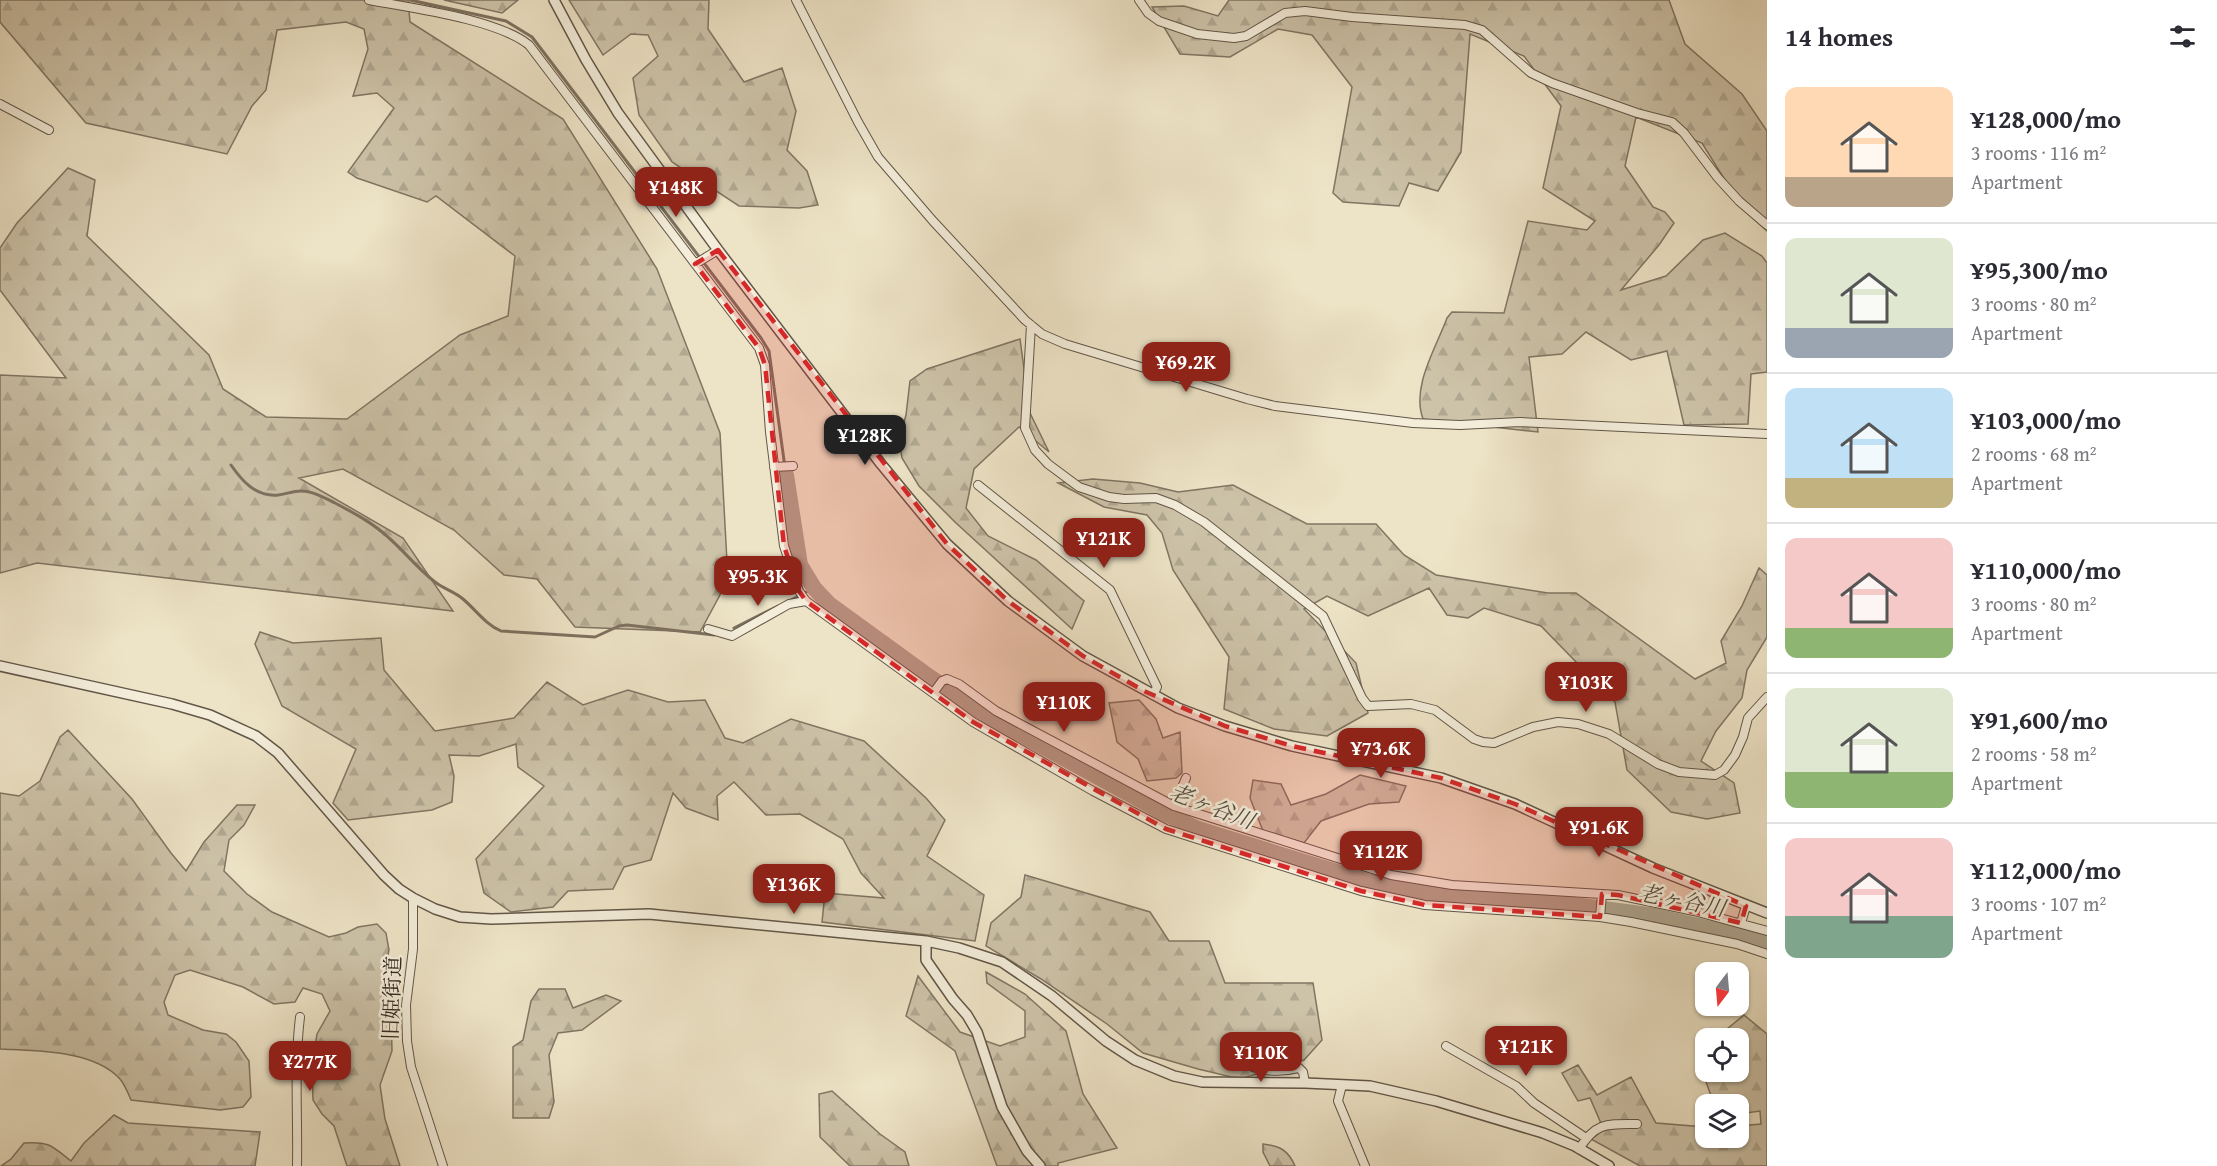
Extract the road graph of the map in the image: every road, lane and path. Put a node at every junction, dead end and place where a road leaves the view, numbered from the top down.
1 (369, 0) edge
2 (554, 0) edge
3 (796, 0) edge
4 (1139, 0) edge
5 (0, 104) edge
6 (49, 130) dead end
7 (1767, 225) edge
8 (713, 252) junction
9 (697, 262) junction
10 (1031, 325) junction
11 (1767, 434) edge
12 (793, 466) dead end
13 (774, 467) junction
14 (978, 485) dead end
15 (803, 597) junction
16 (708, 629) dead end
17 (0, 666) edge
18 (934, 692) junction
19 (1153, 695) junction
20 (1767, 697) edge
21 (1186, 778) dead end
22 (1174, 806) junction
23 (1602, 894) junction
24 (413, 898) junction
25 (1746, 906) junction
26 (1767, 913) edge
27 (1600, 917) junction
28 (1741, 923) junction
29 (1767, 931) edge
30 (926, 941) junction
31 (1767, 954) edge
32 (300, 1017) dead end
33 (1446, 1046) dead end
34 (1237, 1060) dead end
35 (1305, 1083) junction
36 (1342, 1084) junction
37 (1637, 1124) dead end
38 (1586, 1138) junction
39 (1579, 1149) junction
40 (297, 1166) edge
41 (443, 1166) edge
42 (1040, 1166) edge
43 (1365, 1166) edge
44 (1609, 1166) edge

1 - 9 street
2 - 8 street
3 - 10 street
4 - 7 street
5 - 6 street
8 - 9 street
8 - 19 street
9 - 13 street
10 - 11 street
10 - 20 street
12 - 13 street
13 - 15 street
14 - 19 street
15 - 16 street
15 - 18 street
17 - 24 street
18 - 22 street
18 - 27 street
19 - 25 street
21 - 22 street
22 - 23 street
23 - 27 street
23 - 28 street
24 - 30 street
24 - 41 street, 旧姫街道
25 - 26 street
25 - 28 street
27 - 31 street
28 - 29 street
30 - 35 street
30 - 42 street
32 - 40 street
33 - 38 street
34 - 35 street
35 - 36 street
36 - 39 street
36 - 43 street
37 - 38 street
38 - 39 street
39 - 44 street

